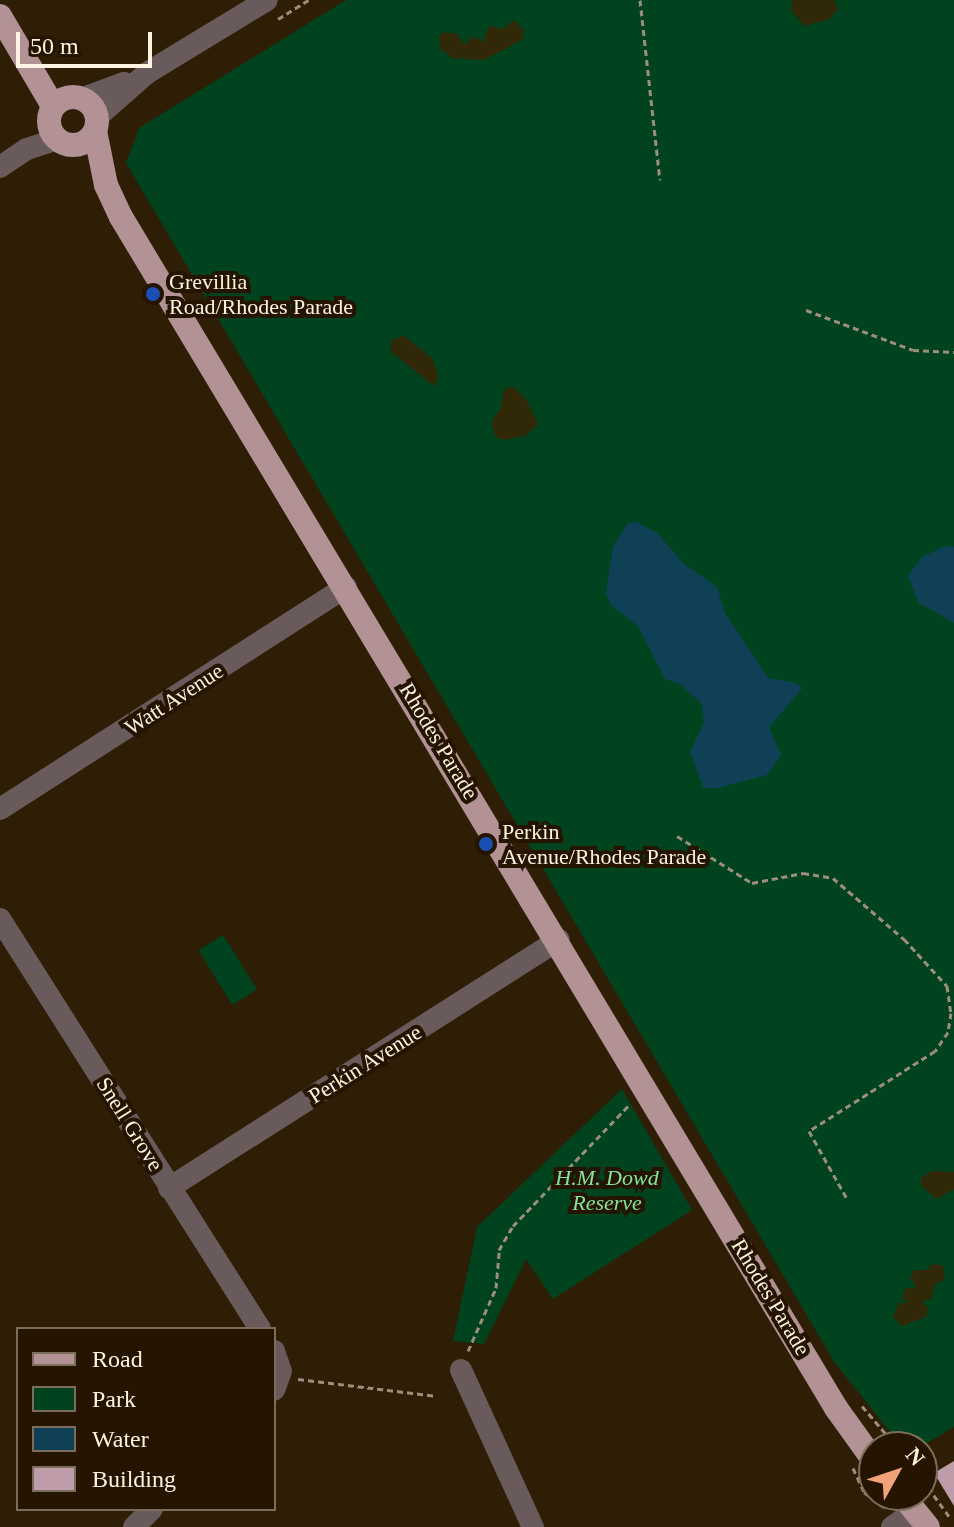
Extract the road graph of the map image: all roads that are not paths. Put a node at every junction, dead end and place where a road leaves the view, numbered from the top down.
1 (267, 0) edge
2 (0, 16) edge
3 (72, 120) junction
4 (0, 167) edge
5 (346, 587) junction
6 (0, 809) edge
7 (0, 919) edge
8 (559, 940) junction
9 (169, 1188) junction
10 (259, 1327) edge
11 (276, 1357) edge
12 (461, 1370) road end
13 (276, 1385) edge
14 (858, 1451) edge
15 (150, 1511) edge
16 (924, 1513) edge
17 (134, 1527) edge
18 (533, 1527) edge
19 (892, 1527) edge

1 - 3 street
2 - 3 main road, Rhodes Parade
3 - 4 street
3 - 5 main road, Rhodes Parade
5 - 6 street, Watt Avenue
5 - 8 main road, Rhodes Parade
7 - 9 street, Snell Grove
8 - 9 street, Perkin Avenue
8 - 14 main road, Rhodes Parade
9 - 10 street, Snell Grove
11 - 13 street
12 - 18 street
15 - 17 street
16 - 19 street

